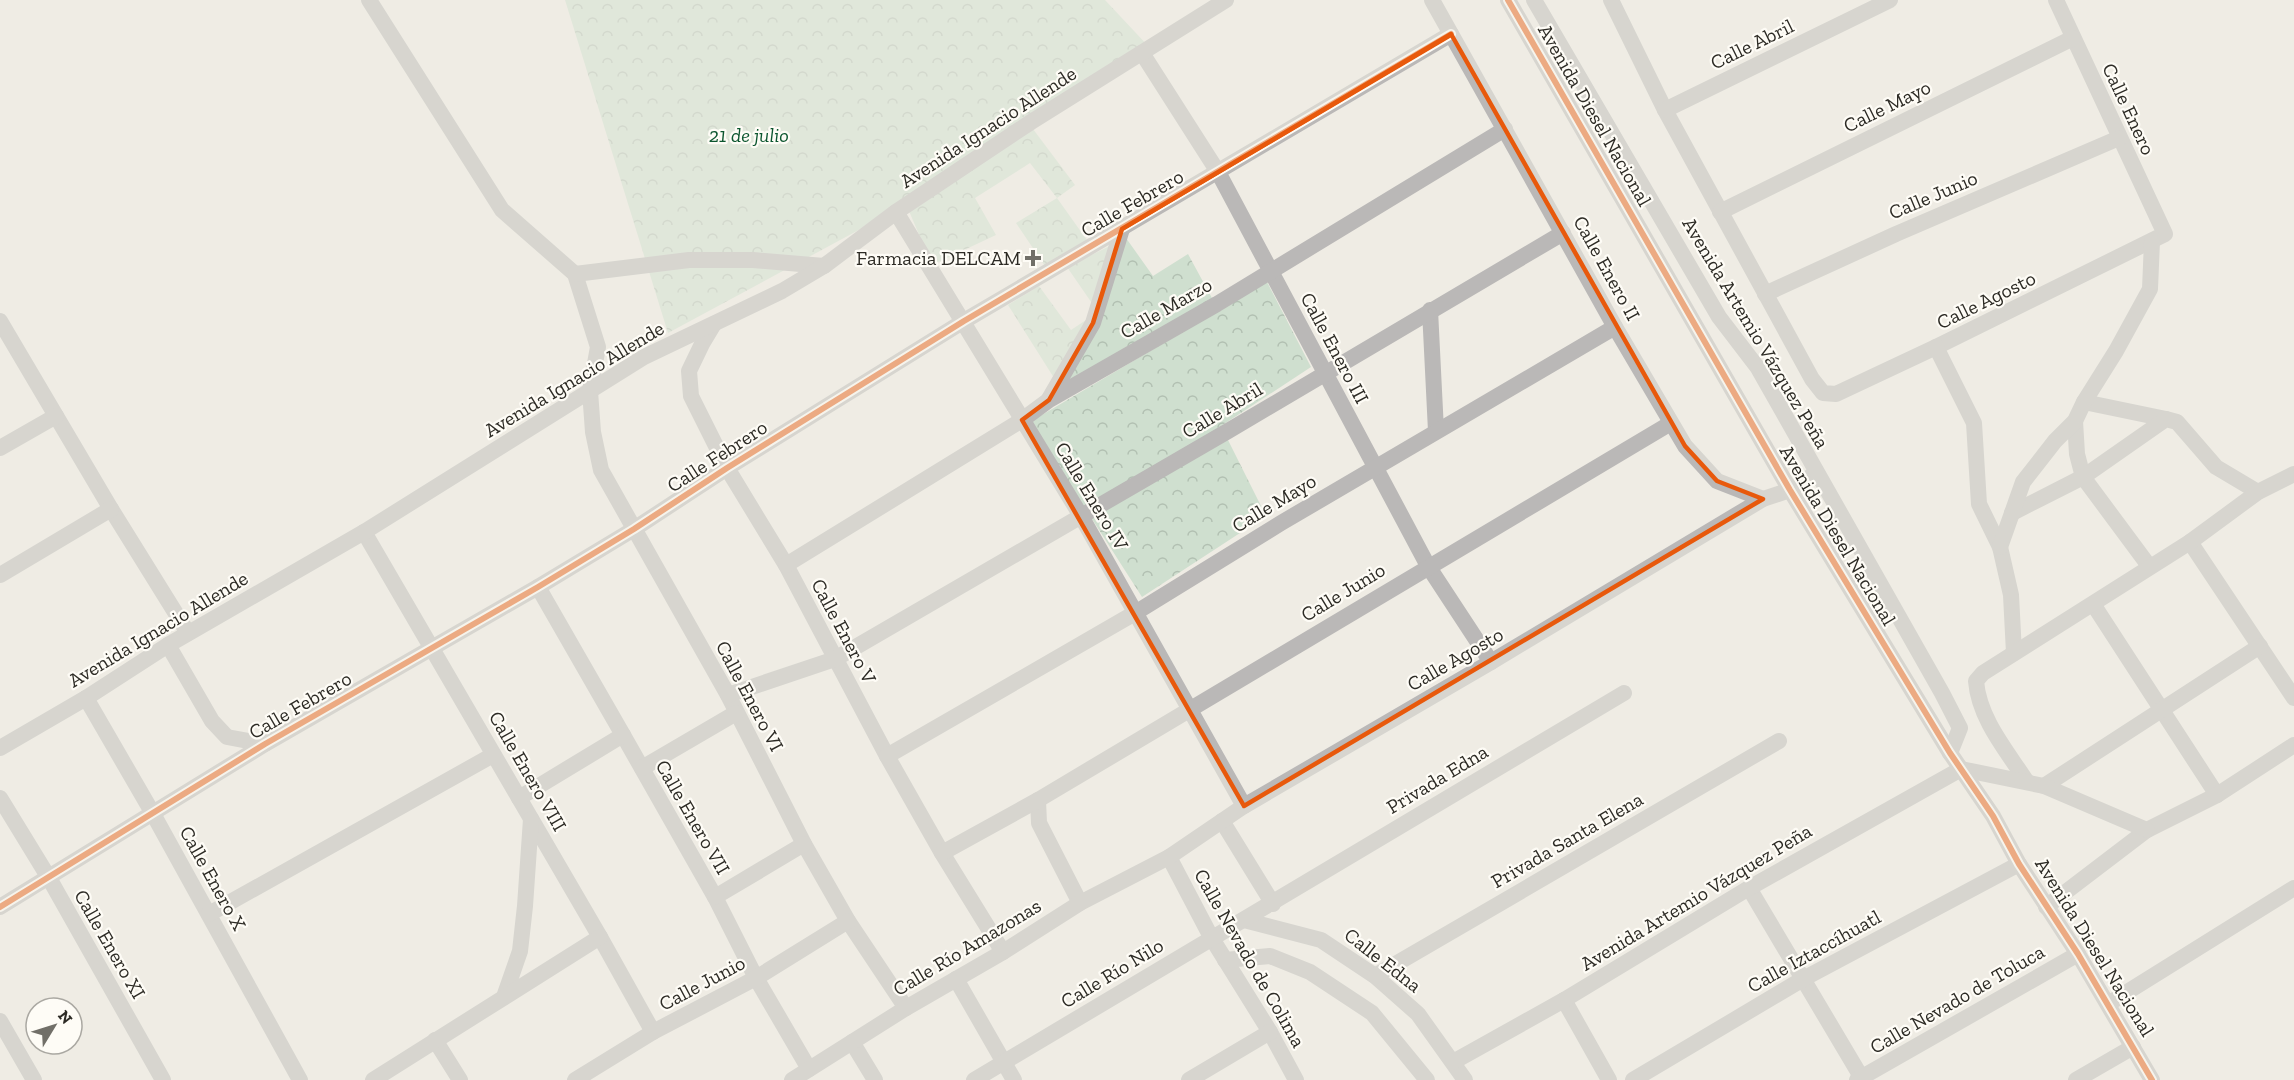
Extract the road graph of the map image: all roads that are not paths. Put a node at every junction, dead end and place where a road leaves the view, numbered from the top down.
1 (369, 0) edge
2 (1225, 0) edge
3 (1432, 0) edge
4 (1508, 0) edge
5 (1534, 0) edge
6 (1890, 0) edge
7 (2056, 0) edge
8 (1616, 2) edge
9 (1452, 34) junction
10 (2073, 38) junction
11 (1142, 53) junction
12 (1665, 110) junction
13 (1505, 129) junction
14 (2119, 138) junction
15 (1218, 172) junction
16 (896, 212) junction
17 (1720, 212) junction
18 (1122, 229) junction
19 (1563, 233) junction
20 (2158, 238) junction
21 (824, 266) junction
22 (1270, 270) junction
23 (574, 274) junction
24 (1766, 294) junction
25 (1430, 310) junction
26 (0, 321) edge
27 (964, 321) junction
28 (715, 324) junction
29 (1615, 327) junction
30 (1936, 347) junction
31 (1325, 373) junction
32 (590, 391) junction
33 (1049, 400) junction
34 (2084, 402) junction
35 (56, 416) junction
36 (2166, 419) junction
37 (1022, 420) junction
38 (2075, 421) junction
39 (1671, 423) junction
40 (1436, 431) junction
41 (0, 448) edge
42 (1375, 467) junction
43 (727, 468) junction
44 (1816, 472) junction
45 (2083, 477) junction
46 (2293, 478) edge
47 (1790, 490) junction
48 (2258, 492) junction
49 (1763, 499) junction
50 (111, 509) junction
51 (2012, 513) junction
52 (1082, 516) junction
53 (634, 529) junction
54 (364, 532) junction
55 (2190, 542) junction
56 (2000, 547) junction
57 (786, 565) junction
58 (1428, 566) junction
59 (2149, 566) junction
60 (0, 575) edge
61 (538, 587) junction
62 (2093, 604) junction
63 (1135, 613) junction
64 (188, 633) junction
65 (168, 645) junction
66 (2260, 646) junction
67 (433, 647) junction
68 (2014, 653) junction
69 (835, 659) junction
70 (1491, 663) junction
71 (2289, 679) edge
72 (1624, 693) dead end
73 (728, 695) junction
74 (86, 698) junction
75 (2294, 698) edge
76 (1188, 709) junction
77 (2161, 710) junction
78 (736, 713) junction
79 (623, 735) junction
80 (1779, 741) dead end
81 (265, 744) junction
82 (2294, 745) edge
83 (0, 748) edge
84 (1950, 753) junction
85 (493, 755) junction
86 (887, 756) junction
87 (642, 768) junction
88 (1961, 769) junction
89 (2027, 782) junction
90 (2044, 786) junction
91 (2217, 795) junction
92 (0, 798) edge
93 (519, 798) junction
94 (1038, 800) junction
95 (1244, 806) junction
96 (152, 812) junction
97 (531, 819) junction
98 (1222, 821) junction
99 (2148, 830) junction
100 (804, 844) junction
101 (942, 853) junction
102 (1169, 856) junction
103 (2019, 864) junction
104 (49, 878) junction
105 (1749, 888) junction
106 (2294, 888) edge
107 (715, 897) junction
108 (1080, 903) junction
109 (1273, 904) junction
110 (0, 907) edge
111 (2046, 908) junction
112 (209, 914) junction
113 (1244, 920) junction
114 (848, 921) junction
115 (1211, 937) junction
116 (600, 938) junction
117 (1003, 952) junction
118 (2078, 954) junction
119 (1225, 960) junction
120 (1375, 976) junction
121 (756, 978) junction
122 (956, 979) junction
123 (1803, 979) junction
124 (504, 997) junction
125 (1564, 1000) junction
126 (2108, 1004) junction
127 (906, 1008) junction
128 (1, 1026) edge
129 (652, 1032) junction
130 (1270, 1032) junction
131 (435, 1041) junction
132 (852, 1042) junction
133 (2133, 1047) junction
134 (405, 1059) junction
135 (1003, 1062) junction
136 (1453, 1062) junction
137 (809, 1069) junction
138 (1861, 1079) edge
139 (34, 1080) edge
140 (163, 1080) edge
141 (300, 1080) edge
142 (373, 1080) edge
143 (394, 1080) edge
144 (460, 1080) edge
145 (574, 1080) edge
146 (792, 1080) edge
147 (875, 1080) edge
148 (974, 1080) edge
149 (1014, 1080) edge
150 (1189, 1080) edge
151 (1296, 1080) edge
152 (1426, 1080) edge
153 (1465, 1080) edge
154 (1609, 1080) edge
155 (1633, 1080) edge
156 (2076, 1080) edge
157 (2152, 1080) edge

1 - 23 street
2 - 11 street, Avenida Ignacio Allende
3 - 9 street, Calle Enero II
4 - 47 street, Avenida Diesel Nacional
5 - 44 street, Avenida Artemio Vázquez Peña
6 - 12 street, Calle Abril
7 - 10 street, Calle Enero
8 - 12 street
9 - 13 street, Calle Enero II
9 - 15 street, Calle Febrero
10 - 14 street, Calle Enero
10 - 17 street, Calle Mayo
11 - 15 street, Calle Enero III
11 - 16 street, Avenida Ignacio Allende
12 - 17 street
13 - 19 street, Calle Enero II
13 - 22 street, Calle Marzo
14 - 20 street, Calle Enero
14 - 24 street, Calle Junio
15 - 18 street, Calle Febrero
15 - 22 street, Calle Enero III
16 - 21 street, Avenida Ignacio Allende
16 - 27 street, Calle Enero IV
17 - 24 street
18 - 27 street, Calle Febrero
18 - 33 street
19 - 25 street, Calle Abril
19 - 29 street, Calle Enero II
20 - 30 street, Calle Agosto
20 - 34 street
21 - 23 street
21 - 28 street, Avenida Ignacio Allende
22 - 31 street, Calle Enero III
22 - 33 street, Calle Marzo
23 - 32 street, Calle Enero VI
24 - 30 street, Calle Agosto
25 - 31 street, Calle Abril
25 - 40 street
26 - 35 street
27 - 37 street, Calle Enero IV
27 - 43 street, Calle Febrero
28 - 32 street, Avenida Ignacio Allende
28 - 43 street, Calle Enero V
29 - 39 street, Calle Enero II
29 - 40 street, Calle Mayo
30 - 56 street
31 - 42 street, Calle Enero III
31 - 52 street, Calle Abril
32 - 53 street, Calle Enero VI
32 - 54 street, Avenida Ignacio Allende
33 - 37 street, Calle Marzo
34 - 36 street
34 - 38 street
35 - 41 street
35 - 50 street
36 - 45 street
36 - 48 street
37 - 52 street, Calle Enero IV
37 - 57 street, Calle Marzo
38 - 45 street
38 - 51 street
39 - 49 street, Calle Enero II
39 - 58 street, Calle Junio
40 - 42 street, Calle Mayo
42 - 58 street, Calle Enero III
42 - 63 street, Calle Mayo
43 - 53 street, Calle Febrero
43 - 57 street, Calle Enero V
44 - 47 street
44 - 84 street, Avenida Artemio Vázquez Peña
45 - 51 street
45 - 59 street
46 - 48 street
47 - 49 street
47 - 84 street, Avenida Diesel Nacional
48 - 55 street
49 - 70 street, Calle Agosto
50 - 60 street
50 - 64 street
51 - 56 street
52 - 63 street, Calle Enero IV
52 - 69 street, Calle Abril
53 - 61 street, Calle Febrero
53 - 73 street, Calle Enero VI
54 - 64 street, Avenida Ignacio Allende
54 - 67 street, Calle Enero VIII
55 - 59 street
55 - 66 street
56 - 68 street
57 - 69 street, Calle Enero V
58 - 70 street, Calle Enero III
58 - 76 street, Calle Junio
59 - 62 street
61 - 67 street, Calle Febrero
61 - 79 street, Calle Enero VII
62 - 68 street
62 - 77 street
63 - 76 street, Calle Enero IV
63 - 86 street, Calle Mayo
64 - 65 street, Avenida Ignacio Allende
65 - 74 street, Avenida Ignacio Allende
65 - 81 street
66 - 71 street
66 - 77 street
67 - 81 street, Calle Febrero
67 - 85 street, Calle Enero VIII
68 - 89 street
69 - 73 street, Calle Abril
69 - 86 street, Calle Enero V
70 - 95 street, Calle Agosto
71 - 75 street
72 - 109 street, Privada Edna
73 - 78 street, Calle Enero VI
74 - 83 street, Avenida Ignacio Allende
74 - 96 street, Calle Enero X
76 - 94 street, Calle Junio
76 - 95 street, Calle Enero IV
77 - 90 street
77 - 91 street
78 - 87 street
78 - 100 street, Calle Enero VI
79 - 87 street, Calle Enero VII
79 - 93 street
80 - 120 street, Privada Santa Elena
81 - 96 street, Calle Febrero
82 - 91 street
84 - 88 street, Avenida Diesel Nacional
85 - 93 street, Calle Enero VIII
85 - 112 street
86 - 101 street, Calle Enero V
87 - 107 street, Calle Enero VII
88 - 89 street
88 - 103 street, Avenida Diesel Nacional
88 - 105 street, Avenida Artemio Vázquez Peña
89 - 90 street
90 - 99 street
91 - 99 street
92 - 104 street, Calle Enero XI
93 - 97 street, Calle Enero VIII
94 - 101 street, Calle Junio
94 - 108 street
95 - 98 street, Calle Agosto
96 - 104 street, Calle Febrero
96 - 112 street, Calle Enero X
97 - 116 street, Calle Enero VIII
97 - 124 street
98 - 102 street, Calle Agosto
98 - 109 street
99 - 111 street
100 - 107 street
100 - 114 street, Calle Enero VI
101 - 117 street, Calle Enero V
102 - 108 street, Calle Río Amazonas
102 - 115 street, Calle Nevado de Colima
103 - 111 street, Avenida Diesel Nacional
103 - 123 street, Calle Iztaccíhuatl
104 - 110 street, Calle Febrero
104 - 140 street, Calle Enero XI
105 - 123 street
105 - 125 street, Avenida Artemio Vázquez Peña
106 - 126 street
107 - 121 street, Calle Enero VII
108 - 117 street, Calle Río Amazonas
109 - 113 street, Calle Río Nilo
111 - 118 street, Avenida Diesel Nacional
112 - 141 street, Calle Enero X
113 - 115 street, Calle Río Nilo
113 - 120 street, Calle Edna
114 - 121 street, Calle Junio
114 - 127 street, Calle Enero VI
115 - 119 street, Calle Nevado de Colima
115 - 135 street, Calle Río Nilo
116 - 124 street
116 - 129 street, Calle Enero VIII
117 - 122 street, Calle Río Amazonas
118 - 126 street, Avenida Diesel Nacional
118 - 138 street, Calle Nevado de Toluca
119 - 130 street, Calle Nevado de Colima
119 - 152 street
120 - 136 street, Calle Edna
121 - 129 street, Calle Junio
121 - 137 street, Calle Enero VII
122 - 127 street, Calle Río Amazonas
122 - 135 street
123 - 138 street
123 - 155 street, Calle Iztaccíhuatl
124 - 131 street
125 - 136 street, Avenida Artemio Vázquez Peña
125 - 154 street
126 - 133 street, Avenida Diesel Nacional
127 - 132 street, Calle Río Amazonas
128 - 139 street
129 - 145 street, Calle Junio
130 - 150 street
130 - 151 street, Calle Nevado de Colima
131 - 134 street
131 - 144 street
132 - 137 street, Calle Río Amazonas
132 - 147 street
133 - 156 street
133 - 157 street, Avenida Diesel Nacional
134 - 142 street
134 - 143 street
135 - 148 street, Calle Río Nilo
135 - 149 street
136 - 153 street, Calle Edna
137 - 146 street, Calle Río Amazonas

